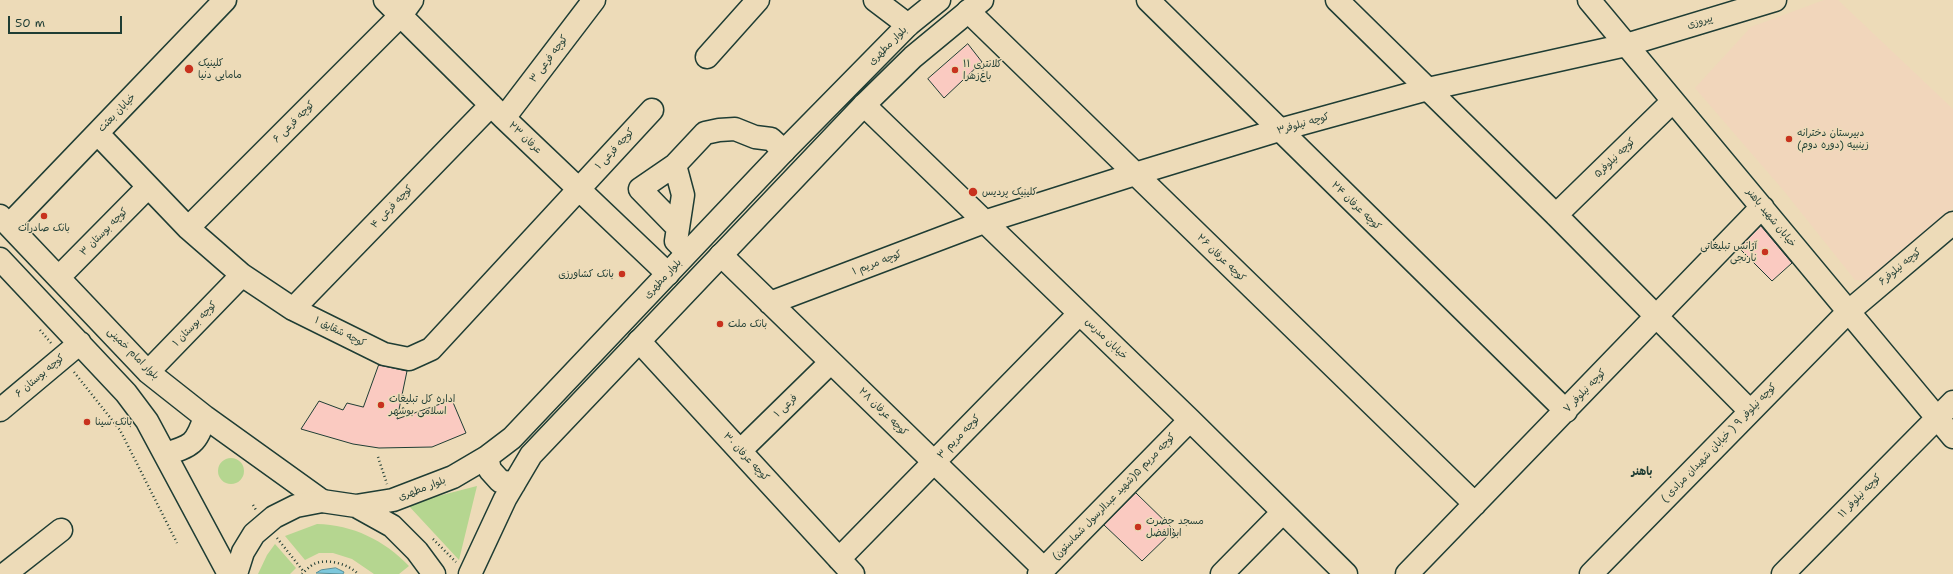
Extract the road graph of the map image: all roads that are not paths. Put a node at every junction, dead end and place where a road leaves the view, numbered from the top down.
1 (225, 0) edge
2 (385, 0) edge
3 (594, 0) edge
4 (758, 0) edge
5 (939, 0) edge
6 (1148, 0) edge
7 (1337, 0) edge
8 (1775, 0) edge
9 (1594, 2) edge
10 (975, 6) edge
11 (406, 7) edge
12 (894, 9) edge
13 (1626, 44) junction
14 (707, 57) dead end
15 (1428, 89) junction
16 (1673, 101) junction
17 (864, 105) junction
18 (652, 110) dead end
19 (497, 112) junction
20 (1279, 130) junction
21 (98, 134) junction
22 (784, 151) junction
23 (675, 165) junction
24 (1134, 174) junction
25 (148, 187) junction
26 (579, 189) junction
27 (1763, 208) junction
28 (1556, 215) junction
29 (4, 220) edge
30 (984, 222) junction
31 (1953, 222) edge
32 (188, 228) junction
33 (678, 228) junction
34 (687, 252) junction
35 (721, 255) junction
36 (0, 259) edge
37 (668, 274) junction
38 (242, 276) junction
39 (59, 277) junction
40 (770, 303) junction
41 (294, 309) junction
42 (1848, 312) junction
43 (1079, 314) junction
44 (1658, 316) junction
45 (639, 341) junction
46 (80, 343) junction
47 (831, 362) junction
48 (148, 372) junction
49 (1953, 402) edge
50 (0, 410) edge
51 (1566, 411) junction
52 (1750, 411) junction
53 (205, 417) junction
54 (1937, 418) junction
55 (1190, 420) junction
56 (1953, 437) edge
57 (740, 451) junction
58 (165, 454) junction
59 (487, 457) junction
60 (935, 462) junction
61 (514, 484) junction
62 (322, 501) junction
63 (1475, 504) junction
64 (356, 506) junction
65 (1283, 512) junction
66 (61, 530) dead end
67 (846, 566) edge
68 (464, 569) edge
69 (225, 571) edge
70 (1041, 572) edge
71 (5, 574) edge
72 (434, 574) edge
73 (1222, 574) edge
74 (1346, 574) edge
75 (1407, 574) edge
76 (1591, 574) edge
77 (1783, 574) edge

1 - 21 street, خیابان بعثت
2 - 11 street, عرفان ۲۳
3 - 19 street, کوچه فرعی ۳
4 - 14 street
5 - 12 street, بلوار مطهری
6 - 20 street, کوچه عرفان ۲۴
7 - 15 street
8 - 13 street, پیروزی
9 - 13 street, خیابان شهید باهنر
10 - 17 street
10 - 24 street, کوچه عرفان ۲۶
11 - 19 street, عرفان ۲۳
11 - 32 street, کوچه فرعی ۶
12 - 22 street, بلوار مطهری
13 - 15 street, کوچه نیلوفر۳
13 - 16 street, خیابان شهید باهنر
15 - 20 street, کوچه نیلوفر۳
15 - 28 street
16 - 27 street, خیابان شهید باهنر
16 - 28 street, کوچه نیلوفر۵
17 - 30 street, خیابان مدرس
17 - 35 street
18 - 26 street, کوچه فرعی ۱
19 - 26 street, عرفان ۲۳
19 - 41 street, کوچه فرعی ۴
20 - 24 street, کوچه نیلوفر۳
20 - 51 street, کوچه عرفان ۲۴
21 - 25 street, کوچه شقایق ۱
21 - 29 street, خیابان بعثت
22 - 23 street
22 - 34 street, بلوار مطهری
23 - 33 street
23 - 33 street
24 - 30 street, کوچه نیلوفر۳
24 - 63 street, کوچه عرفان ۲۶
25 - 32 street, کوچه شقایق ۱
25 - 39 street, کوچه بوستان ۳
26 - 37 street, عرفان ۲۳
26 - 41 street, کوچه شقایق ۱
27 - 42 street, خیابان شهید باهنر
27 - 44 street, کوچه نیلوفر ۷
28 - 44 street
29 - 39 street, بلوار امام خمینی
30 - 40 street, کوچه مریم ۱
30 - 43 street, خیابان مدرس
31 - 42 street, کوچه نیلوفر۶
32 - 38 street, کوچه شقایق ۱
33 - 34 street
34 - 37 street, بلوار مطهری
35 - 40 street, کوچه عرفان ۲۸
35 - 45 street
36 - 46 street
37 - 59 street, بلوار مطهری
38 - 41 street, کوچه شقایق ۱
38 - 48 street, کوچه بوستان ۱
39 - 48 street, بلوار امام خمینی
40 - 47 street, کوچه عرفان ۲۸
42 - 52 street, کوچه نیلوفر ۹ ( خیابان شهیدان مرادی )
42 - 54 street, خیابان شهید باهنر
43 - 55 street, خیابان مدرس
43 - 60 street, کوچه مریم ۳
44 - 51 street, کوچه نیلوفر ۷
44 - 52 street
45 - 57 street, کوچه عرفان ۳۰
45 - 61 street
46 - 50 street, کوچه بوستان ۶
46 - 58 street
47 - 57 street, فرعی ۱
47 - 60 street, کوچه عرفان ۲۸
48 - 53 street, بلوار امام خمینی
49 - 54 street, کوچه نیلوفر ۱۱
51 - 63 street, کوچه نیلوفر ۷
52 - 76 street, کوچه نیلوفر ۹ ( خیابان شهیدان مرادی )
53 - 58 street
53 - 62 street, بلوار امام خمینی
54 - 56 street, خیابان شهید باهنر
54 - 77 street, کوچه نیلوفر ۱۱
55 - 65 street, خیابان مدرس
55 - 70 street, کوچه مریم ۵(شهید عبدالرسول شماستون)
57 - 67 street, کوچه عرفان ۳۰
58 - 69 street
59 - 61 street
59 - 64 street, بلوار مطهری
60 - 67 street, کوچه مریم ۳
60 - 70 street, کوچه عرفان ۲۸
61 - 68 street
62 - 64 street
62 - 69 street
63 - 75 street, کوچه نیلوفر ۷
64 - 72 street
65 - 73 street
65 - 74 street, خیابان مدرس
66 - 71 street

